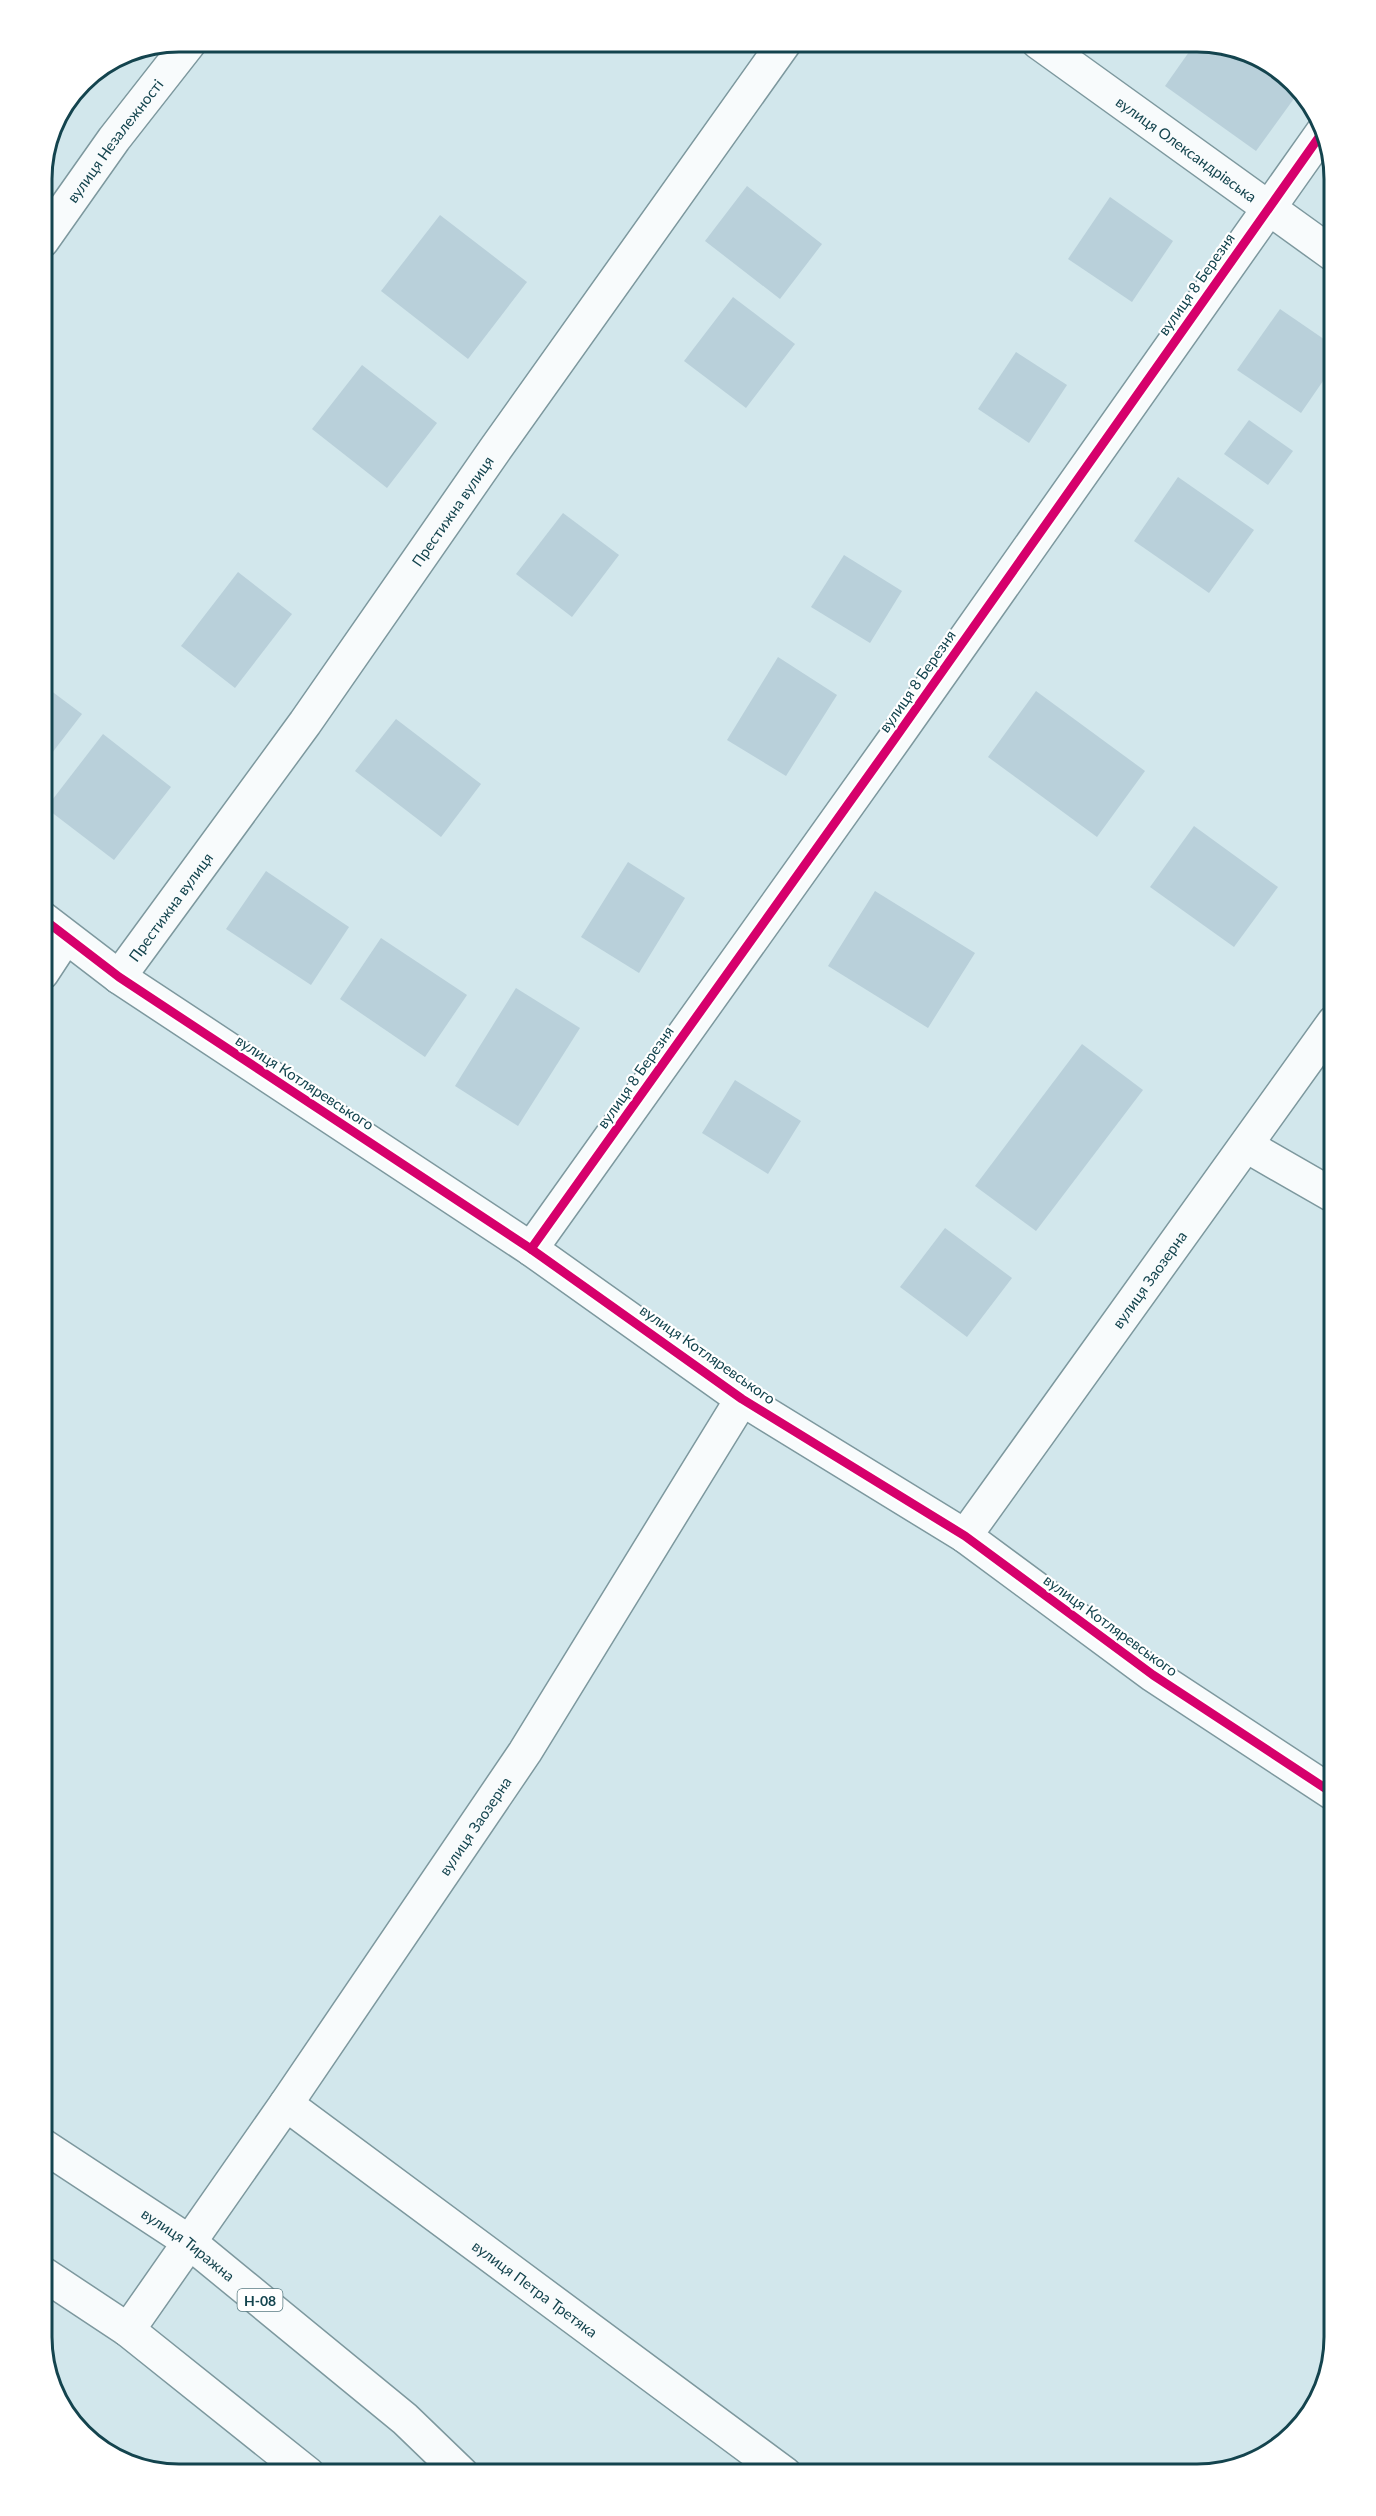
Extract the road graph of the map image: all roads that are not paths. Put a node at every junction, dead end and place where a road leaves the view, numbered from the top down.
1 (182, 52) edge
2 (777, 53) edge
3 (1053, 53) edge
4 (1317, 140) edge
5 (1268, 208) junction
6 (53, 225) edge
7 (1324, 248) edge
8 (54, 928) edge
9 (119, 977) junction
10 (1324, 1036) edge
11 (1246, 1146) junction
12 (1324, 1190) edge
13 (531, 1249) junction
14 (742, 1399) junction
15 (965, 1536) junction
16 (1324, 1787) edge
17 (286, 2104) junction
18 (52, 2152) edge
19 (188, 2241) junction
20 (52, 2280) edge
21 (128, 2330) junction
22 (294, 2463) edge
23 (451, 2463) edge
24 (771, 2464) edge

1 - 6 street, вулиця Незалежності
2 - 9 street, Престижна вулиця
3 - 5 street, вулиця Олександрівська
4 - 5 street, вулиця 8 Березня
5 - 7 street, вулиця Олександрівська
5 - 13 street, вулиця 8 Березня
8 - 9 street, вулиця Котляревського
9 - 13 street, вулиця Котляревського
10 - 11 street, вулиця Заозерна
11 - 12 street
11 - 15 street, вулиця Заозерна
13 - 14 street, вулиця Котляревського
14 - 15 street, вулиця Котляревського
14 - 17 street, вулиця Заозерна
15 - 16 street, вулиця Котляревського
17 - 19 street, вулиця Заозерна
17 - 24 street, вулиця Петра Третяка
18 - 19 street, вулиця Тиражна / Н-08
19 - 21 street, вулиця Заозерна
19 - 23 street, вулиця Тиражна / Н-08
20 - 21 street
21 - 22 street

